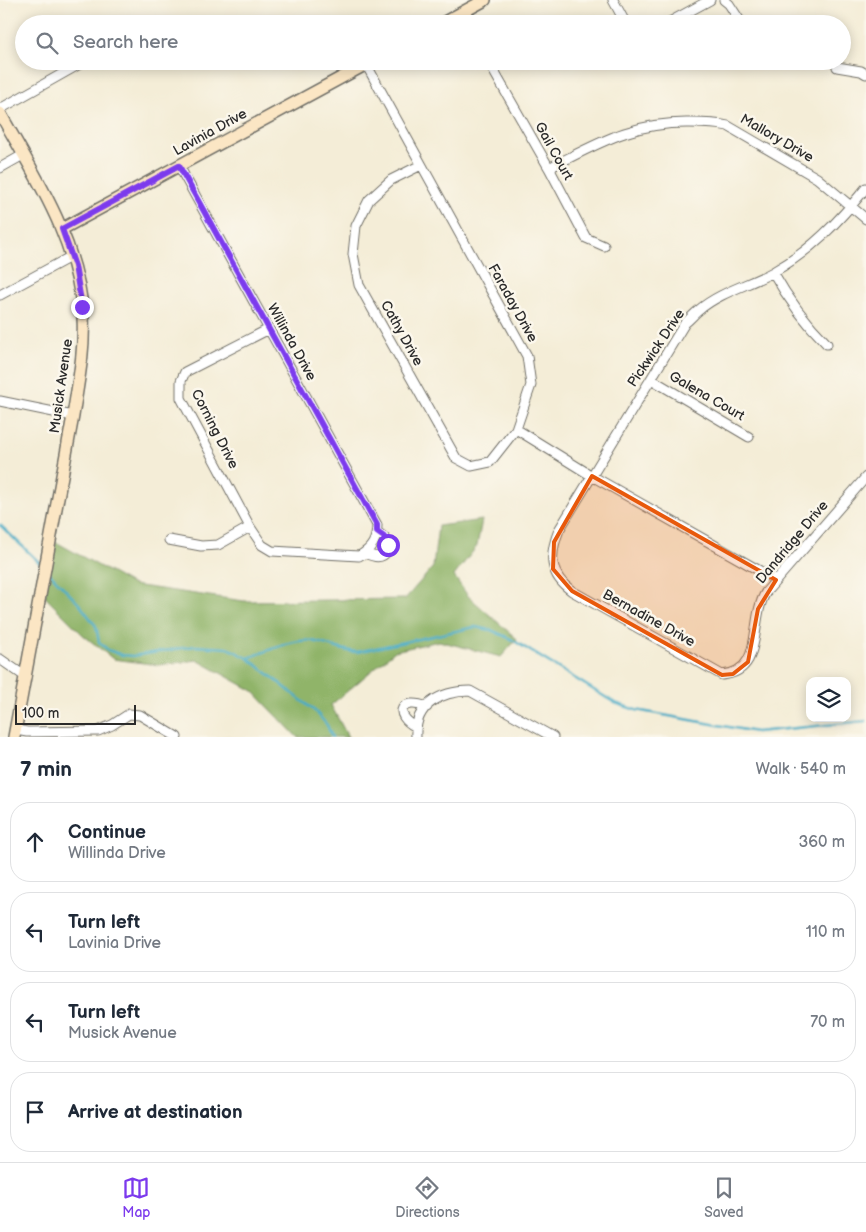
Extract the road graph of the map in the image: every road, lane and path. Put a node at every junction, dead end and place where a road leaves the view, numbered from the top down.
1 (485, 0) edge
2 (613, 0) edge
3 (710, 0) edge
4 (724, 0) edge
5 (461, 13) joint
6 (457, 15) edge
7 (621, 15) edge
8 (682, 15) edge
9 (736, 15) edge
10 (851, 69) edge
11 (68, 70) edge
12 (356, 70) edge
13 (373, 70) edge
14 (493, 70) edge
15 (866, 74) edge
16 (0, 109) edge
17 (0, 113) edge
18 (23, 155) junction
19 (421, 165) junction
20 (179, 166) junction
21 (0, 168) edge
22 (549, 168) junction
23 (866, 188) edge
24 (852, 206) junction
25 (866, 218) edge
26 (62, 229) junction
27 (604, 246) dead end
28 (72, 256) junction
29 (773, 272) junction
30 (0, 295) edge
31 (269, 329) junction
32 (827, 344) dead end
33 (651, 379) junction
34 (0, 401) edge
35 (73, 416) junction
36 (516, 429) junction
37 (748, 437) dead end
38 (592, 476) junction
39 (866, 477) edge
40 (250, 527) junction
41 (377, 532) junction
42 (169, 540) dead end
43 (364, 554) junction
44 (776, 580) junction
45 (563, 585) joint
46 (0, 659) edge
47 (722, 675) joint
48 (26, 677) junction
49 (427, 707) junction
50 (416, 727) junction
51 (15, 733) edge
52 (177, 737) edge
53 (416, 737) edge
54 (552, 737) edge

1 - 5 street
2 - 7 street
3 - 8 street
4 - 9 street
5 - 6 street
10 - 15 street
11 - 16 street
12 - 20 street, Lavinia Drive
13 - 19 street, Faraday Drive
14 - 22 street, Gail Court
17 - 18 street, Musick Avenue
18 - 21 street
18 - 26 street, Musick Avenue
19 - 36 street, Faraday Drive
19 - 36 street, Cathy Drive
20 - 26 street, Lavinia Drive
20 - 31 street, Willinda Drive
22 - 24 street, Mallory Drive
22 - 27 street, Gail Court
23 - 24 street, Pickwick Drive
24 - 25 street, Mallory Drive
24 - 29 street, Pickwick Drive
26 - 28 street, Musick Avenue
28 - 30 street
28 - 35 street, Musick Avenue
29 - 32 street
29 - 33 street, Pickwick Drive
31 - 40 street, Corning Drive
31 - 41 street, Willinda Drive
33 - 37 street, Galena Court
33 - 38 street, Pickwick Drive
34 - 35 street
35 - 48 street, Musick Avenue
36 - 38 street
38 - 44 street
38 - 45 street, Pickwick Drive
39 - 44 street, Dandridge Drive
40 - 42 street
40 - 43 street, Corning Drive
41 - 43 street
41 - 43 street, Willinda Drive
44 - 47 street, Dandridge Drive
45 - 47 street, Bernadine Drive
46 - 48 street
48 - 51 street, Musick Avenue
49 - 50 street
49 - 50 street
49 - 54 street
50 - 53 street
51 - 52 street

